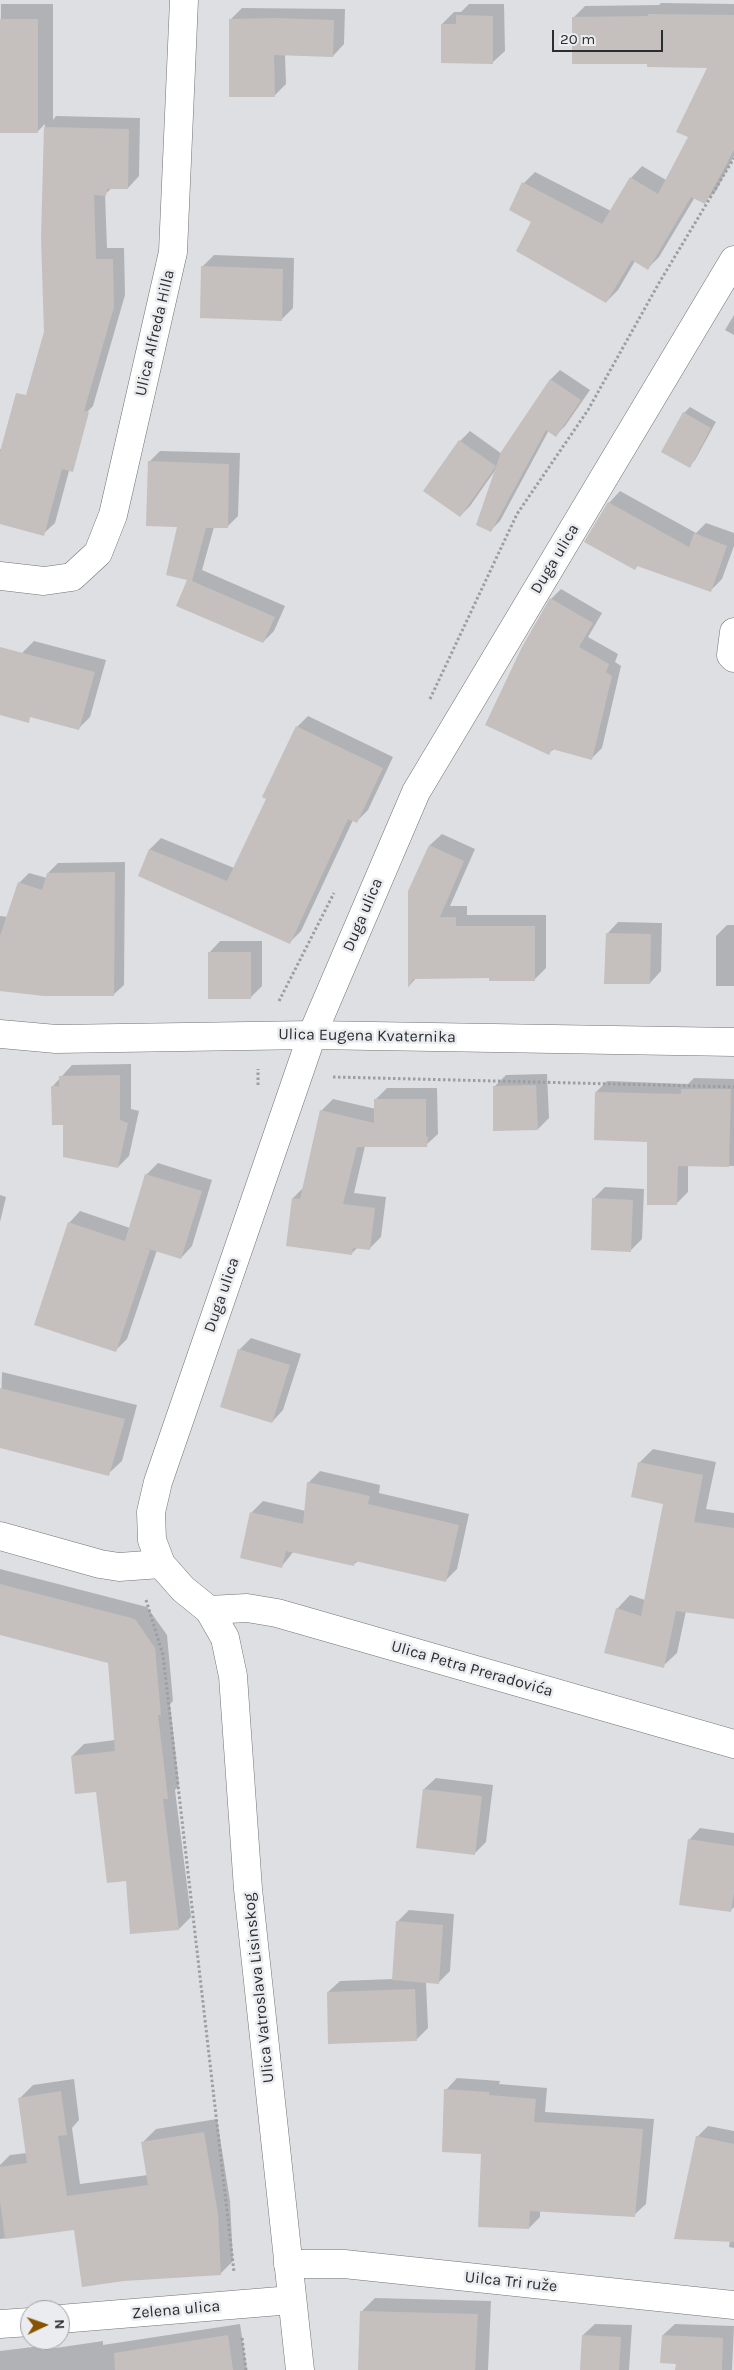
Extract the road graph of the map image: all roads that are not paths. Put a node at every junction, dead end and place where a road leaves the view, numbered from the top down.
1 (184, 0) edge
2 (734, 260) edge
3 (0, 576) edge
4 (734, 632) edge
5 (734, 658) edge
6 (0, 1034) edge
7 (312, 1034) junction
8 (734, 1042) edge
9 (0, 1536) edge
10 (149, 1566) junction
11 (209, 1610) junction
12 (734, 1744) edge
13 (288, 2264) junction
14 (292, 2300) junction
15 (734, 2305) edge
16 (70, 2318) edge
17 (20, 2323) edge
18 (0, 2324) edge
19 (300, 2370) edge

1 - 3 street, Ulica Alfreda Hilla
2 - 7 street, Duga ulica
4 - 5 street
6 - 7 street, Ulica Eugena Kvaternika
7 - 8 street, Ulica Eugena Kvaternika
7 - 10 street, Duga ulica
9 - 10 street
10 - 11 street, Duga ulica
11 - 12 street, Ulica Petra Preradovića
11 - 13 street, Ulica Vatroslava Lisinskog
13 - 14 street, Ulica Vatroslava Lisinskog
13 - 15 street, Uilca Tri ruže
14 - 16 street, Zelena ulica
14 - 19 street, Ulica Vatroslava Lisinskog
17 - 18 street

